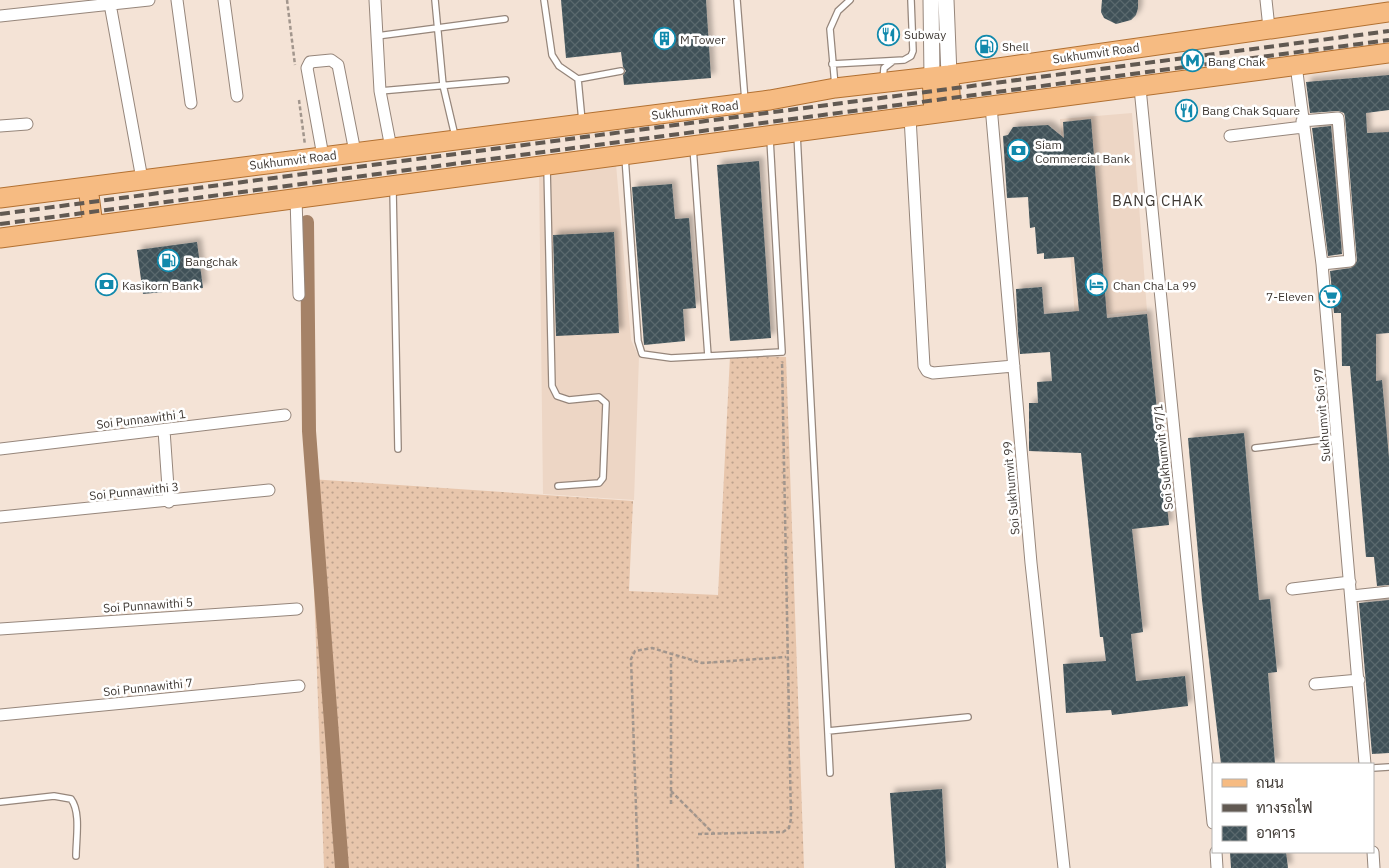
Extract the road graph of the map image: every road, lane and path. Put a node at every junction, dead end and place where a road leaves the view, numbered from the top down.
1 (149, 0) edge
2 (177, 0) edge
3 (224, 0) edge
4 (375, 0) edge
5 (435, 0) edge
6 (544, 0) edge
7 (737, 0) edge
8 (850, 0) edge
9 (911, 0) edge
10 (931, 0) edge
11 (946, 0) edge
12 (1266, 0) edge
13 (110, 4) junction
14 (1389, 12) edge
15 (0, 16) edge
16 (506, 19) dead end
17 (438, 28) junction
18 (1269, 28) junction
19 (377, 36) junction
20 (1389, 53) edge
21 (895, 60) junction
22 (832, 64) junction
23 (1296, 65) junction
24 (621, 71) dead end
25 (940, 76) junction
26 (578, 78) junction
27 (506, 80) dead end
28 (884, 82) junction
29 (443, 85) junction
30 (835, 88) junction
31 (1140, 88) junction
32 (380, 91) junction
33 (237, 96) dead end
34 (191, 103) dead end
35 (745, 103) junction
36 (991, 106) junction
37 (943, 112) junction
38 (910, 116) junction
39 (27, 124) dead end
40 (583, 124) junction
41 (1302, 124) junction
42 (0, 126) edge
43 (797, 132) junction
44 (769, 136) junction
45 (1230, 136) dead end
46 (455, 139) junction
47 (693, 145) junction
48 (391, 148) junction
49 (355, 152) junction
50 (625, 155) junction
51 (322, 156) junction
52 (546, 165) junction
53 (142, 179) junction
54 (393, 185) junction
55 (88, 187) junction
56 (0, 198) edge
57 (296, 198) junction
58 (93, 225) junction
59 (0, 238) edge
60 (1322, 264) junction
61 (298, 295) dead end
62 (782, 352) junction
63 (708, 356) junction
64 (1014, 366) junction
65 (285, 415) dead end
66 (164, 430) junction
67 (1338, 438) junction
68 (1255, 448) dead end
69 (0, 450) edge
70 (398, 450) dead end
71 (558, 486) dead end
72 (270, 490) dead end
73 (169, 502) junction
74 (0, 517) edge
75 (1350, 582) junction
76 (1292, 589) dead end
77 (1389, 592) edge
78 (1352, 596) junction
79 (297, 609) dead end
80 (0, 629) edge
81 (671, 653) junction
82 (786, 657) junction
83 (1358, 680) junction
84 (1315, 684) dead end
85 (299, 686) dead end
86 (0, 715) edge
87 (968, 717) dead end
88 (828, 731) junction
89 (1365, 763) edge
90 (1374, 768) edge
91 (1389, 768) edge
92 (830, 773) dead end
93 (671, 791) junction
94 (0, 802) edge
95 (671, 804) dead end
96 (1212, 813) edge
97 (714, 833) junction
98 (698, 834) dead end
99 (1216, 853) edge
100 (1373, 853) edge
101 (76, 856) dead end
102 (638, 868) edge
103 (1064, 868) edge
104 (1217, 868) edge
105 (1374, 868) edge

1 - 13 street
2 - 34 street
3 - 33 street
4 - 19 street
5 - 17 lane
6 - 26 lane
7 - 35 lane
8 - 22 lane
9 - 21 lane
10 - 25 street
11 - 25 street
12 - 18 street
13 - 15 street
13 - 53 street
14 - 18 main road, Sukhumvit Road
16 - 17 lane
17 - 19 lane
17 - 29 lane
18 - 25 main road, Sukhumvit Road
19 - 32 street
20 - 23 main road
21 - 22 lane
21 - 28 lane
22 - 30 lane
23 - 31 main road
23 - 41 street, Sukhumvit Soi 97
24 - 26 lane
25 - 28 main road, Sukhumvit Road
25 - 37 main road
26 - 40 lane
27 - 29 lane
28 - 30 main road, Sukhumvit Road
29 - 32 lane
29 - 46 lane
30 - 35 main road, Sukhumvit Road
31 - 36 main road
31 - 96 street, Soi Sukhumvit 97/1
32 - 48 street
35 - 40 main road, Sukhumvit Road
36 - 37 main road
36 - 64 street, Soi Sukhumvit 99
37 - 38 main road
38 - 43 main road
38 - 64 street
39 - 42 street
40 - 46 main road, Sukhumvit Road
41 - 45 street
41 - 60 street, Sukhumvit Soi 97
41 - 60 street
43 - 44 main road
43 - 88 lane
44 - 47 main road
44 - 62 lane
46 - 48 main road, Sukhumvit Road
47 - 50 main road
47 - 63 lane
48 - 49 main road, Sukhumvit Road
49 - 51 main road, Sukhumvit Road
49 - 51 street
50 - 52 main road
50 - 63 lane
51 - 53 main road, Sukhumvit Road
52 - 54 main road
52 - 71 lane
53 - 55 main road, Sukhumvit Road
54 - 57 main road
54 - 70 lane
55 - 56 main road, Sukhumvit Road
55 - 58 main road
57 - 58 main road
57 - 61 street
58 - 59 main road
60 - 67 street, Sukhumvit Soi 97
62 - 63 lane
62 - 82 path
64 - 103 street, Soi Sukhumvit 99
65 - 66 street, Soi Punnawithi 1
66 - 69 street, Soi Punnawithi 1
66 - 73 street
67 - 68 lane
67 - 75 street, Sukhumvit Soi 97
72 - 73 street, Soi Punnawithi 3
73 - 74 street, Soi Punnawithi 3
75 - 76 street
75 - 78 street, Sukhumvit Soi 97
77 - 78 street
78 - 83 street, Sukhumvit Soi 97
79 - 80 street, Soi Punnawithi 5
81 - 82 path
81 - 93 path
81 - 102 path
82 - 97 path
83 - 84 street
83 - 89 street, Sukhumvit Soi 97
85 - 86 street, Soi Punnawithi 7
87 - 88 lane
88 - 92 lane
90 - 91 lane
93 - 95 path
93 - 97 path
94 - 101 lane
97 - 98 path
99 - 104 street
100 - 105 street

